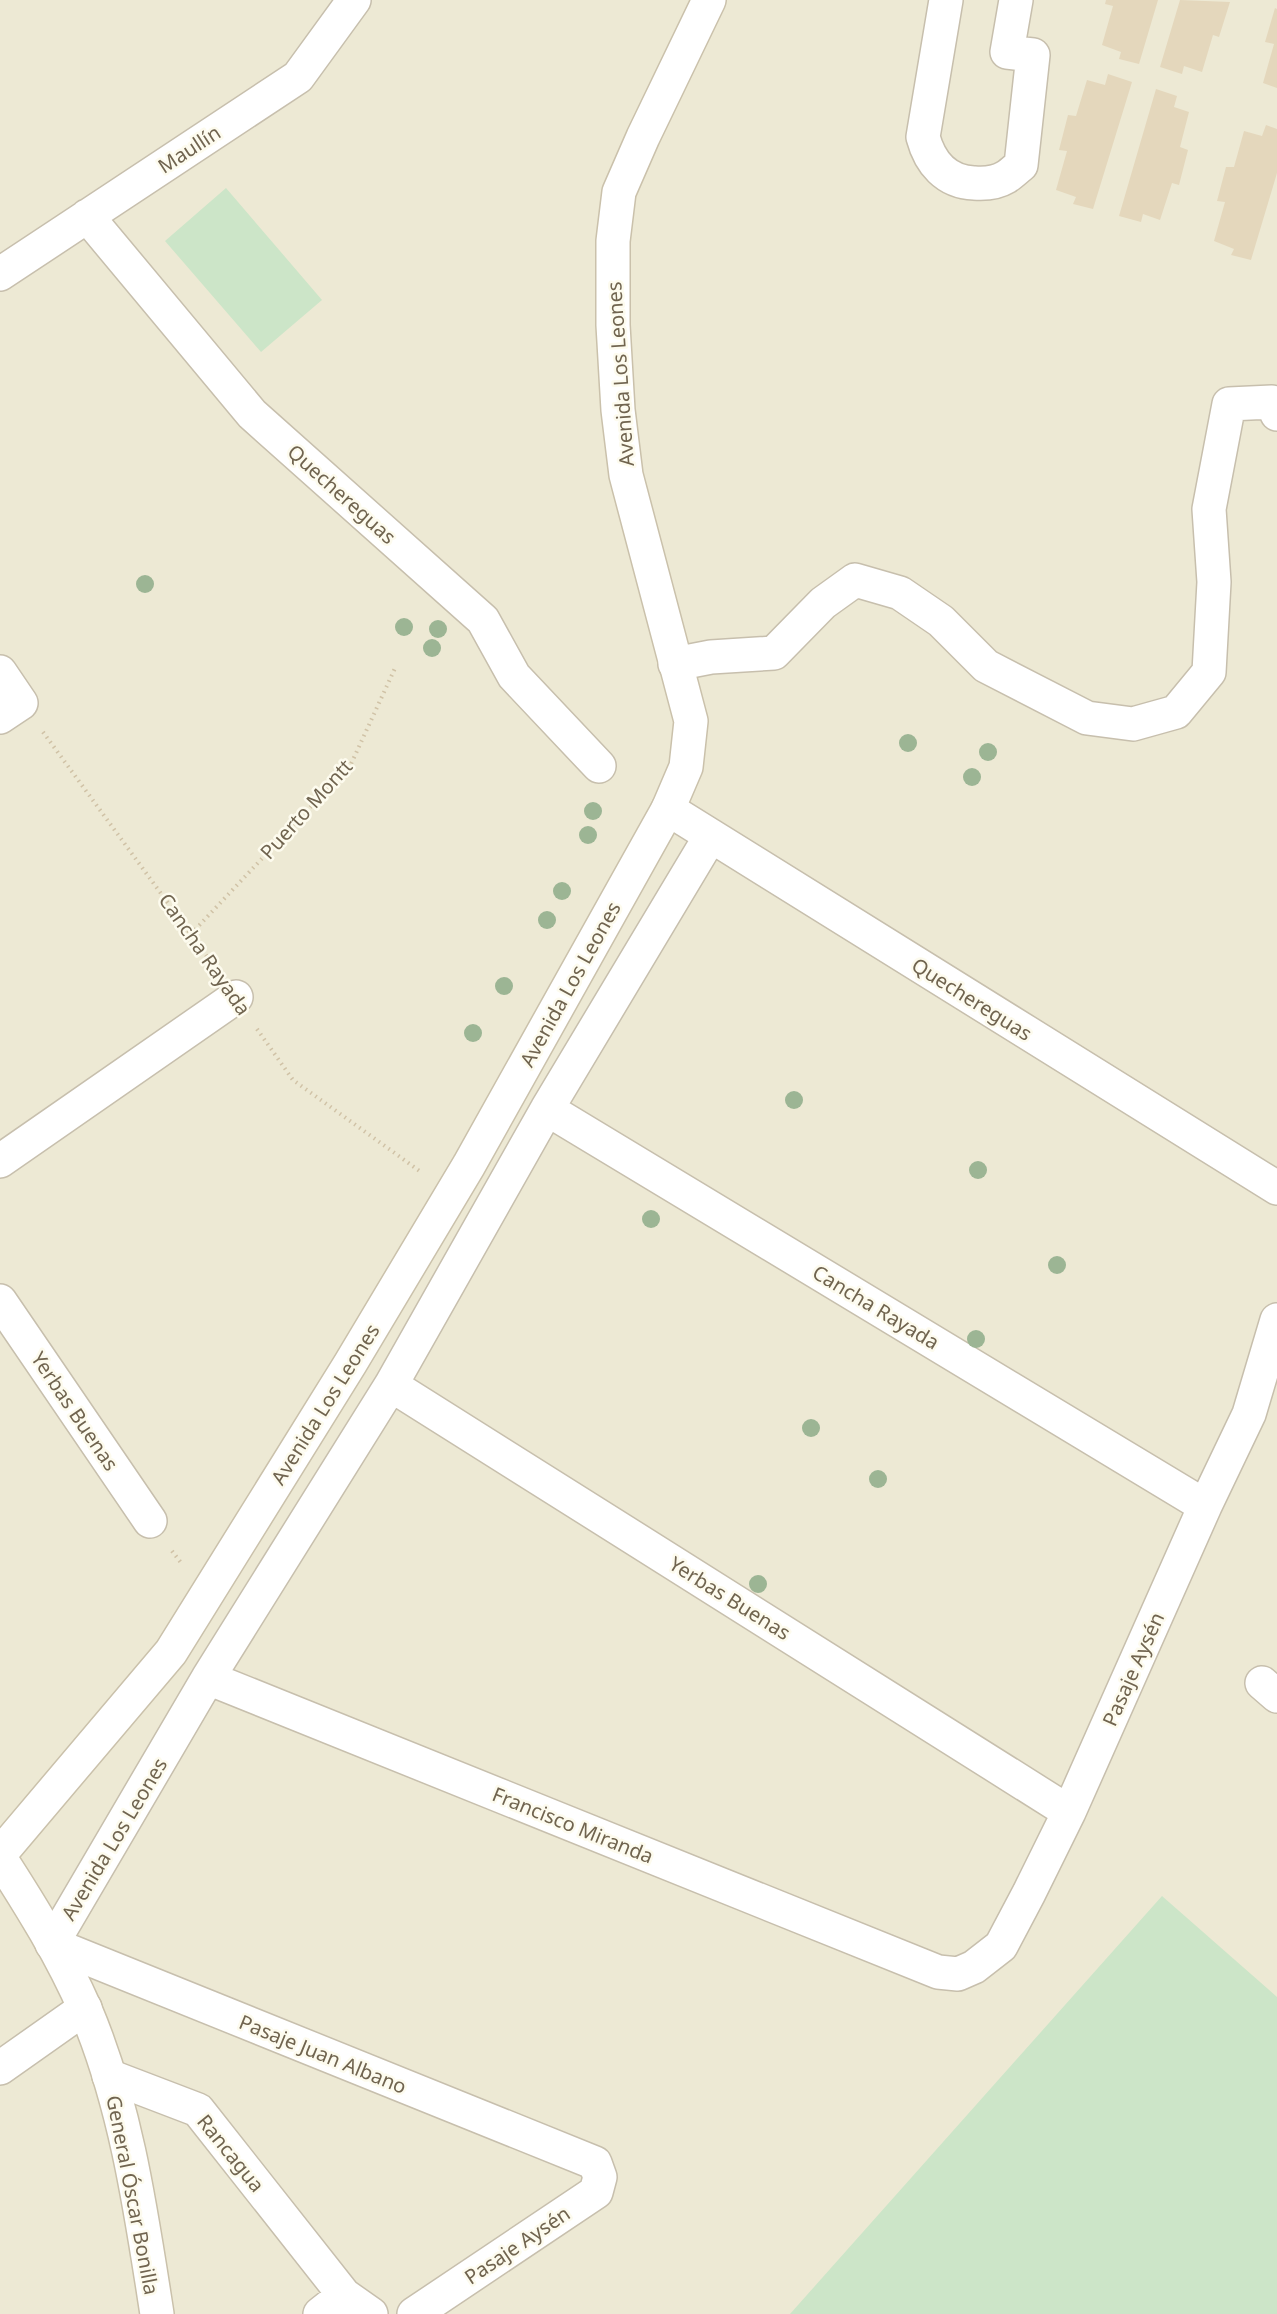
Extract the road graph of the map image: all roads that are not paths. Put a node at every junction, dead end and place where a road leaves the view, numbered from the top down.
1 (354, 0) edge
2 (709, 0) edge
3 (946, 0) edge
4 (1016, 0) edge
5 (87, 216) junction
6 (0, 274) edge
7 (1277, 414) edge
8 (675, 664) junction
9 (0, 672) edge
10 (10, 710) edge
11 (599, 766) dead end
12 (668, 809) junction
13 (710, 837) junction
14 (236, 997) road end
15 (547, 1109) junction
16 (0, 1161) edge
17 (1277, 1188) edge
18 (0, 1301) edge
19 (1277, 1320) edge
20 (391, 1384) junction
21 (1205, 1506) junction
22 (150, 1521) road end
23 (208, 1678) junction
24 (1069, 1812) junction
25 (0, 1856) edge
26 (52, 1944) junction
27 (938, 1972) joint
28 (85, 2008) junction
29 (0, 2068) edge
30 (110, 2076) junction
31 (595, 2163) joint
32 (332, 2304) edge
33 (157, 2314) edge
34 (371, 2314) edge
35 (414, 2314) edge

1 - 5 street, Maullín
2 - 8 street, Avenida Los Leones
3 - 4 street
5 - 6 street, Maullín
5 - 11 street, Quechereguas
7 - 8 street
8 - 12 street, Avenida Los Leones
9 - 10 street
12 - 13 street, Quechereguas
12 - 25 street, Avenida Los Leones
13 - 15 street, Avenida Los Leones
13 - 17 street, Quechereguas
14 - 16 street
15 - 20 street, Avenida Los Leones
15 - 21 street, Cancha Rayada
18 - 22 street, Yerbas Buenas
19 - 21 street, Pasaje Aysén
20 - 23 street, Avenida Los Leones
20 - 24 street, Yerbas Buenas
21 - 24 street, Pasaje Aysén
23 - 26 street, Avenida Los Leones
23 - 27 street, Francisco Miranda
24 - 27 street, Pasaje Aysén
25 - 26 street
26 - 28 street
26 - 31 street, Pasaje Juan Albano
28 - 29 street
28 - 30 street
30 - 32 street, Rancagua
30 - 33 street, General Óscar Bonilla
31 - 35 street, Pasaje Aysén
32 - 34 street, Rancagua

